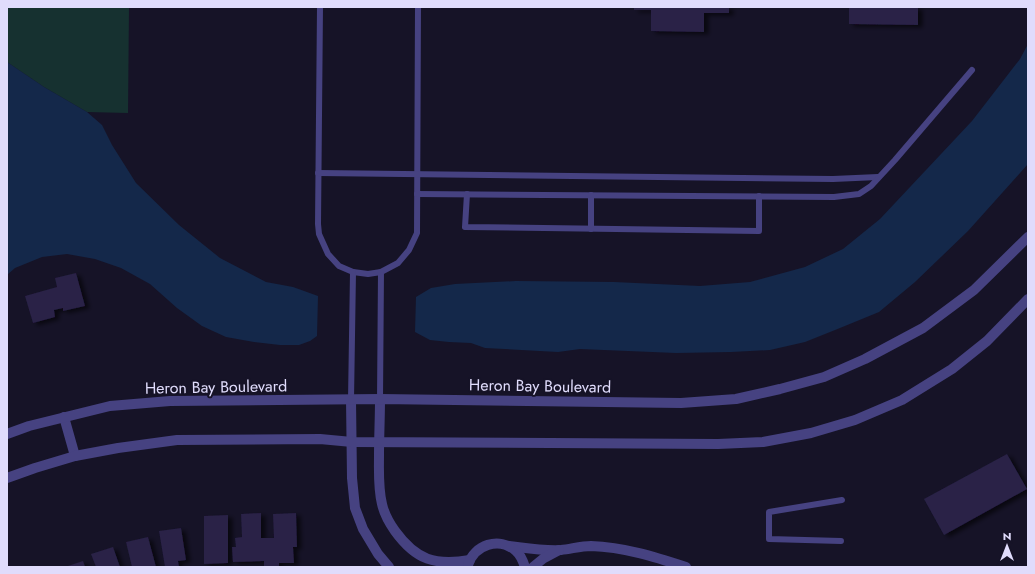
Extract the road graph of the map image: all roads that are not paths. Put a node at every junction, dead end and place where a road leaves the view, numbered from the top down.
1 (320, 7) edge
2 (418, 7) edge
3 (972, 70) dead end
4 (318, 174) junction
5 (417, 174) junction
6 (878, 177) junction
7 (417, 194) junction
8 (467, 194) junction
9 (591, 195) junction
10 (759, 196) junction
11 (591, 229) junction
12 (1028, 237) edge
13 (354, 272) junction
14 (381, 272) junction
15 (1028, 299) edge
16 (380, 399) junction
17 (351, 400) junction
18 (64, 417) junction
19 (7, 434) edge
20 (352, 442) junction
21 (379, 442) junction
22 (75, 456) junction
23 (7, 478) edge
24 (842, 500) dead end
25 (842, 541) dead end
26 (509, 546) junction
27 (561, 550) junction
28 (469, 564) edge
29 (389, 567) edge
30 (525, 567) edge
31 (533, 567) edge
32 (686, 567) edge

1 - 4 lane
2 - 5 lane
3 - 6 lane
4 - 5 lane
4 - 13 lane
5 - 6 lane
5 - 7 lane
6 - 10 lane
7 - 8 lane
7 - 14 lane
8 - 9 lane
8 - 11 lane
9 - 10 lane
9 - 11 lane
10 - 11 lane
12 - 16 street, Heron Bay Boulevard
13 - 14 lane
13 - 17 lane
14 - 16 lane
15 - 21 street
16 - 17 street, Heron Bay Boulevard
16 - 21 street
17 - 18 street, Heron Bay Boulevard
17 - 20 street
18 - 19 street, Heron Bay Boulevard
18 - 22 street
20 - 21 street
20 - 22 street
20 - 29 street
21 - 28 street
22 - 23 street
24 - 25 lane
26 - 27 street
26 - 28 street
26 - 30 street
27 - 31 street
27 - 32 street

